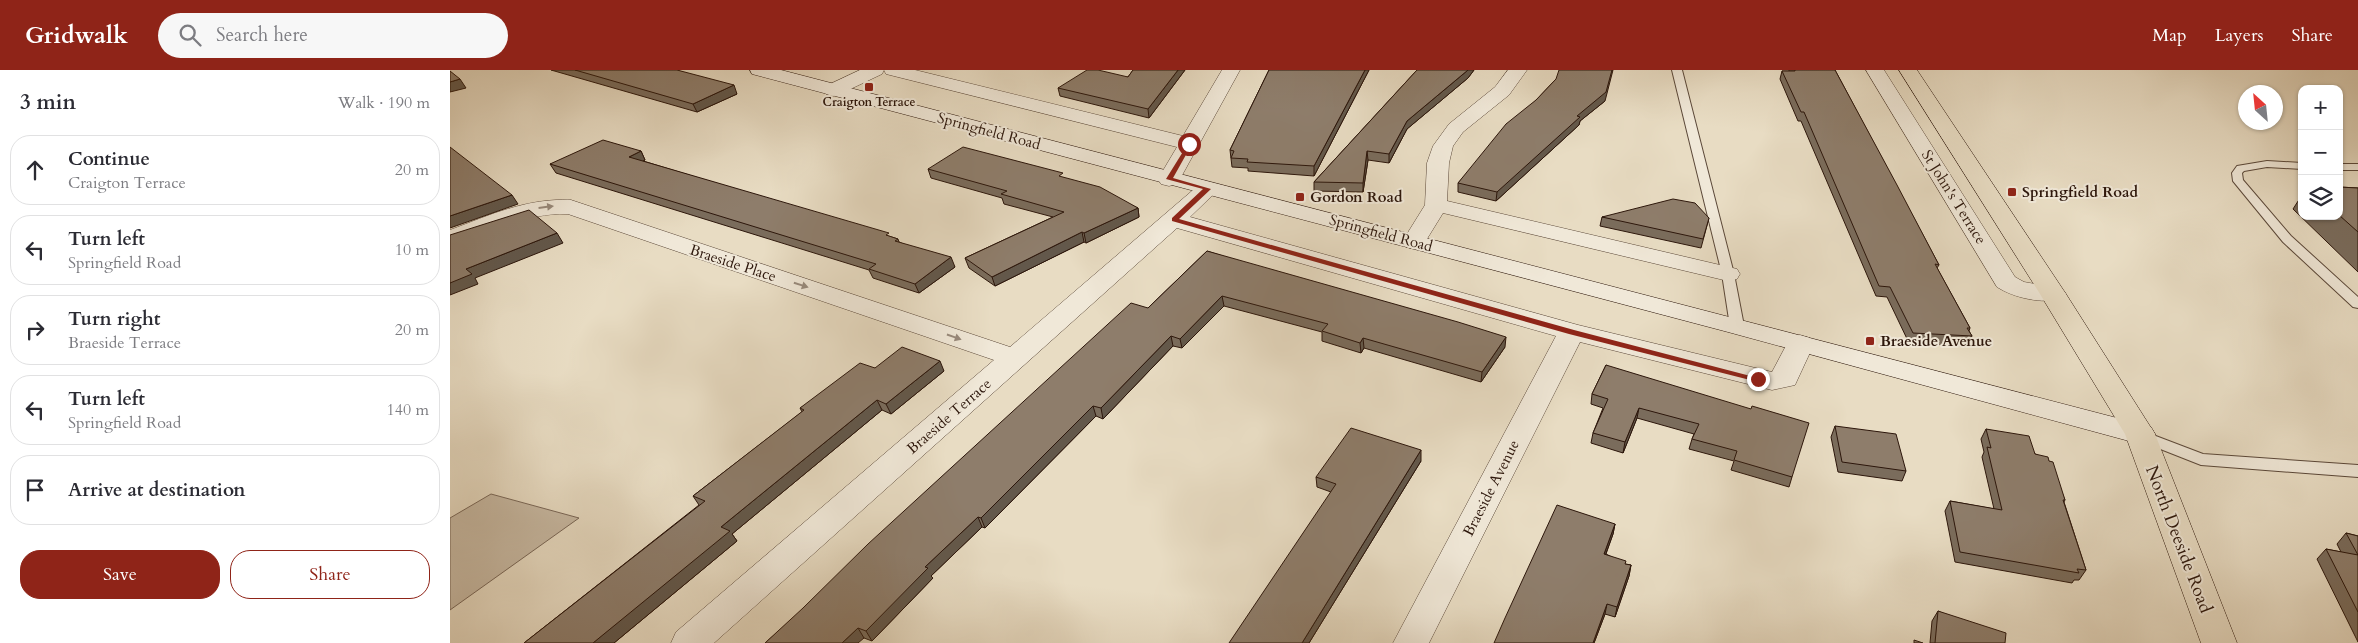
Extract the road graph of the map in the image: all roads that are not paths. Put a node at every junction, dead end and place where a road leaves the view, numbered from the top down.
1 (759, 70) edge
2 (875, 70) edge
3 (893, 70) edge
4 (1231, 70) edge
5 (1518, 70) edge
6 (1678, 70) edge
7 (1875, 70) edge
8 (1908, 70) edge
9 (833, 90) junction
10 (1189, 144) junction
11 (2298, 166) edge
12 (2343, 167) edge
13 (2358, 167) edge
14 (1169, 179) junction
15 (1208, 189) junction
16 (1436, 206) junction
17 (1174, 220) junction
18 (450, 238) edge
19 (1414, 242) junction
20 (1728, 274) junction
21 (2053, 294) junction
22 (2358, 304) edge
23 (1736, 326) junction
24 (1572, 332) junction
25 (1800, 344) junction
26 (1016, 358) junction
27 (2140, 434) junction
28 (2358, 470) edge
29 (689, 643) edge
30 (1410, 643) edge
31 (2219, 643) edge

1 - 9 street, Springfield Road
2 - 9 street
3 - 10 street
4 - 10 street
5 - 16 street
6 - 20 lane
7 - 21 street, St John's Terrace
8 - 21 main road, St John's Terrace
9 - 14 street, Springfield Road
10 - 14 street
11 - 22 lane
12 - 13 lane
14 - 15 street, Springfield Road
15 - 17 street, Braeside Terrace
15 - 19 street, Springfield Road
16 - 19 street
16 - 20 street
17 - 24 street
17 - 26 street, Braeside Terrace
18 -> 26 street, Braeside Place
19 - 23 street, Springfield Road
20 - 23 lane
21 - 27 main road, St John's Terrace
23 - 25 street, Springfield Road
24 - 25 street
24 - 30 street, Braeside Avenue
25 - 27 street, Springfield Road
26 - 29 street, Braeside Terrace
27 - 28 lane
27 - 31 main road, North Deeside Road

